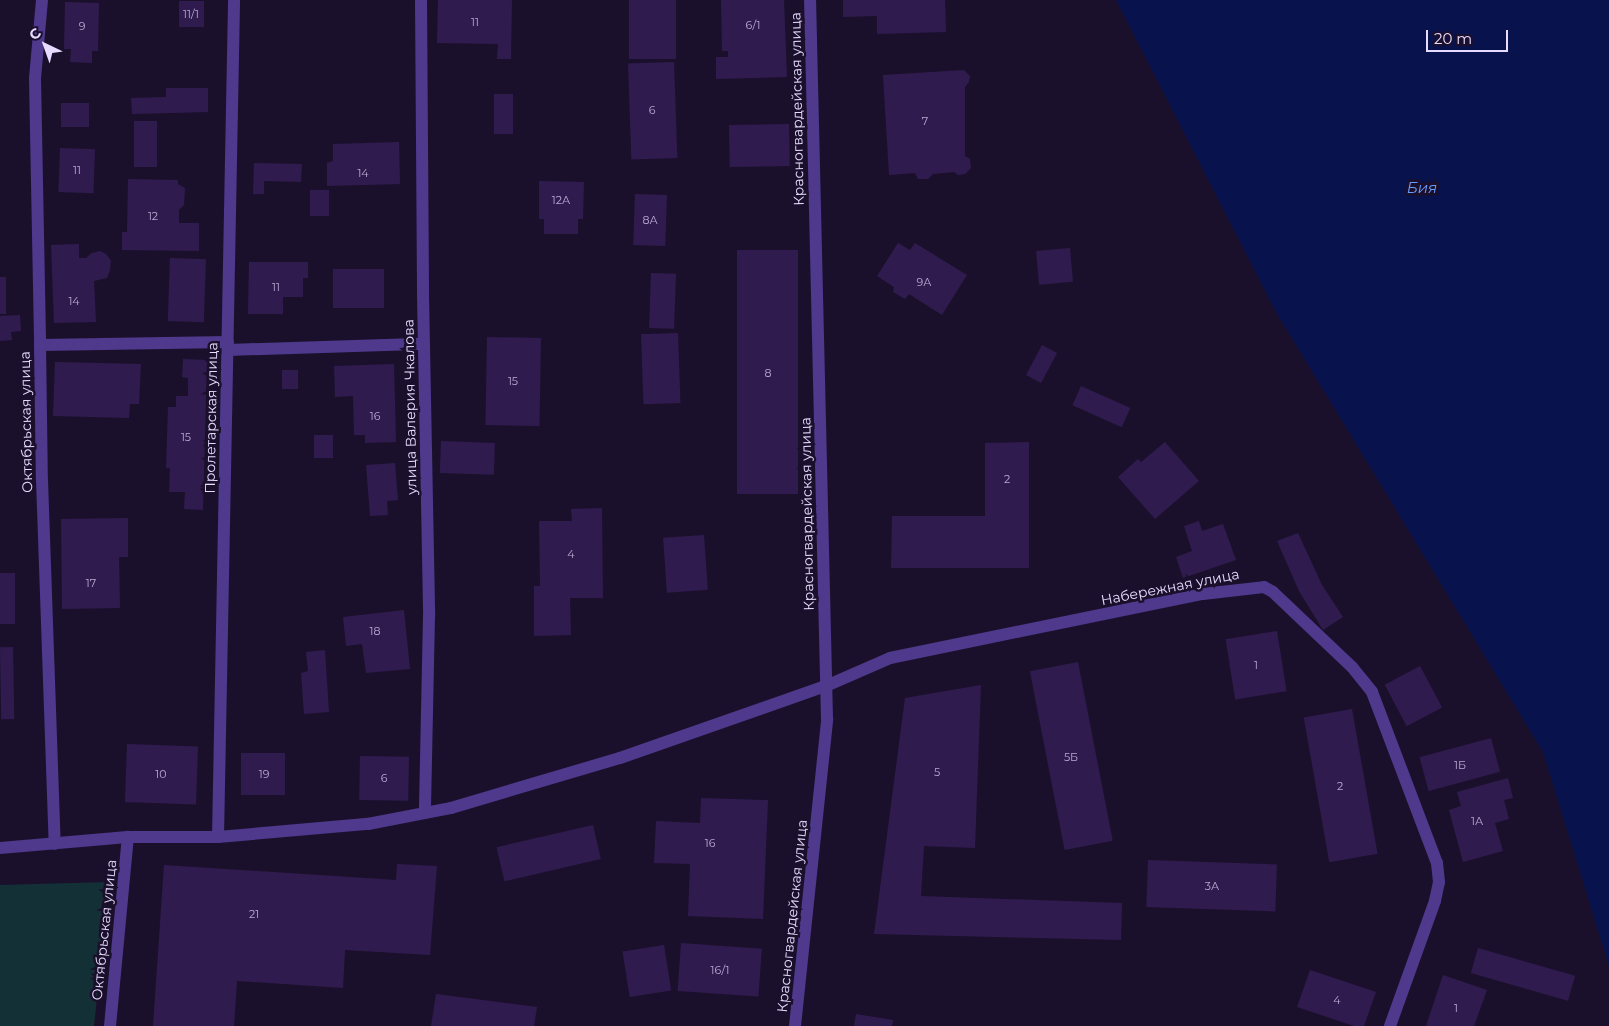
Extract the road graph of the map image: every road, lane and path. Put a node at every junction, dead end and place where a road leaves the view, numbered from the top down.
1 (42, 0) edge
2 (234, 0) edge
3 (421, 0) edge
4 (810, 0) edge
5 (424, 344) junction
6 (40, 345) junction
7 (228, 346) junction
8 (826, 686) junction
9 (426, 813) junction
10 (128, 837) junction
11 (218, 837) junction
12 (55, 844) junction
13 (0, 848) edge
14 (110, 1026) edge
15 (795, 1026) edge
16 (1390, 1026) edge

1 - 6 street, Октябрьская улица
2 - 7 street, Пролетарская улица
3 - 5 street, улица Валерия Чкалова
4 - 8 street, Красногвардейская улица
5 - 7 street
5 - 9 street, улица Валерия Чкалова
6 - 7 street
6 - 12 street, Октябрьская улица
7 - 11 street, Пролетарская улица
8 - 9 street, Набережная улица
8 - 15 street, Красногвардейская улица
8 - 16 street, Набережная улица
9 - 11 street, Набережная улица
10 - 11 street, Набережная улица
10 - 12 street, Набережная улица
10 - 14 street, Октябрьская улица
12 - 13 street, Набережная улица

